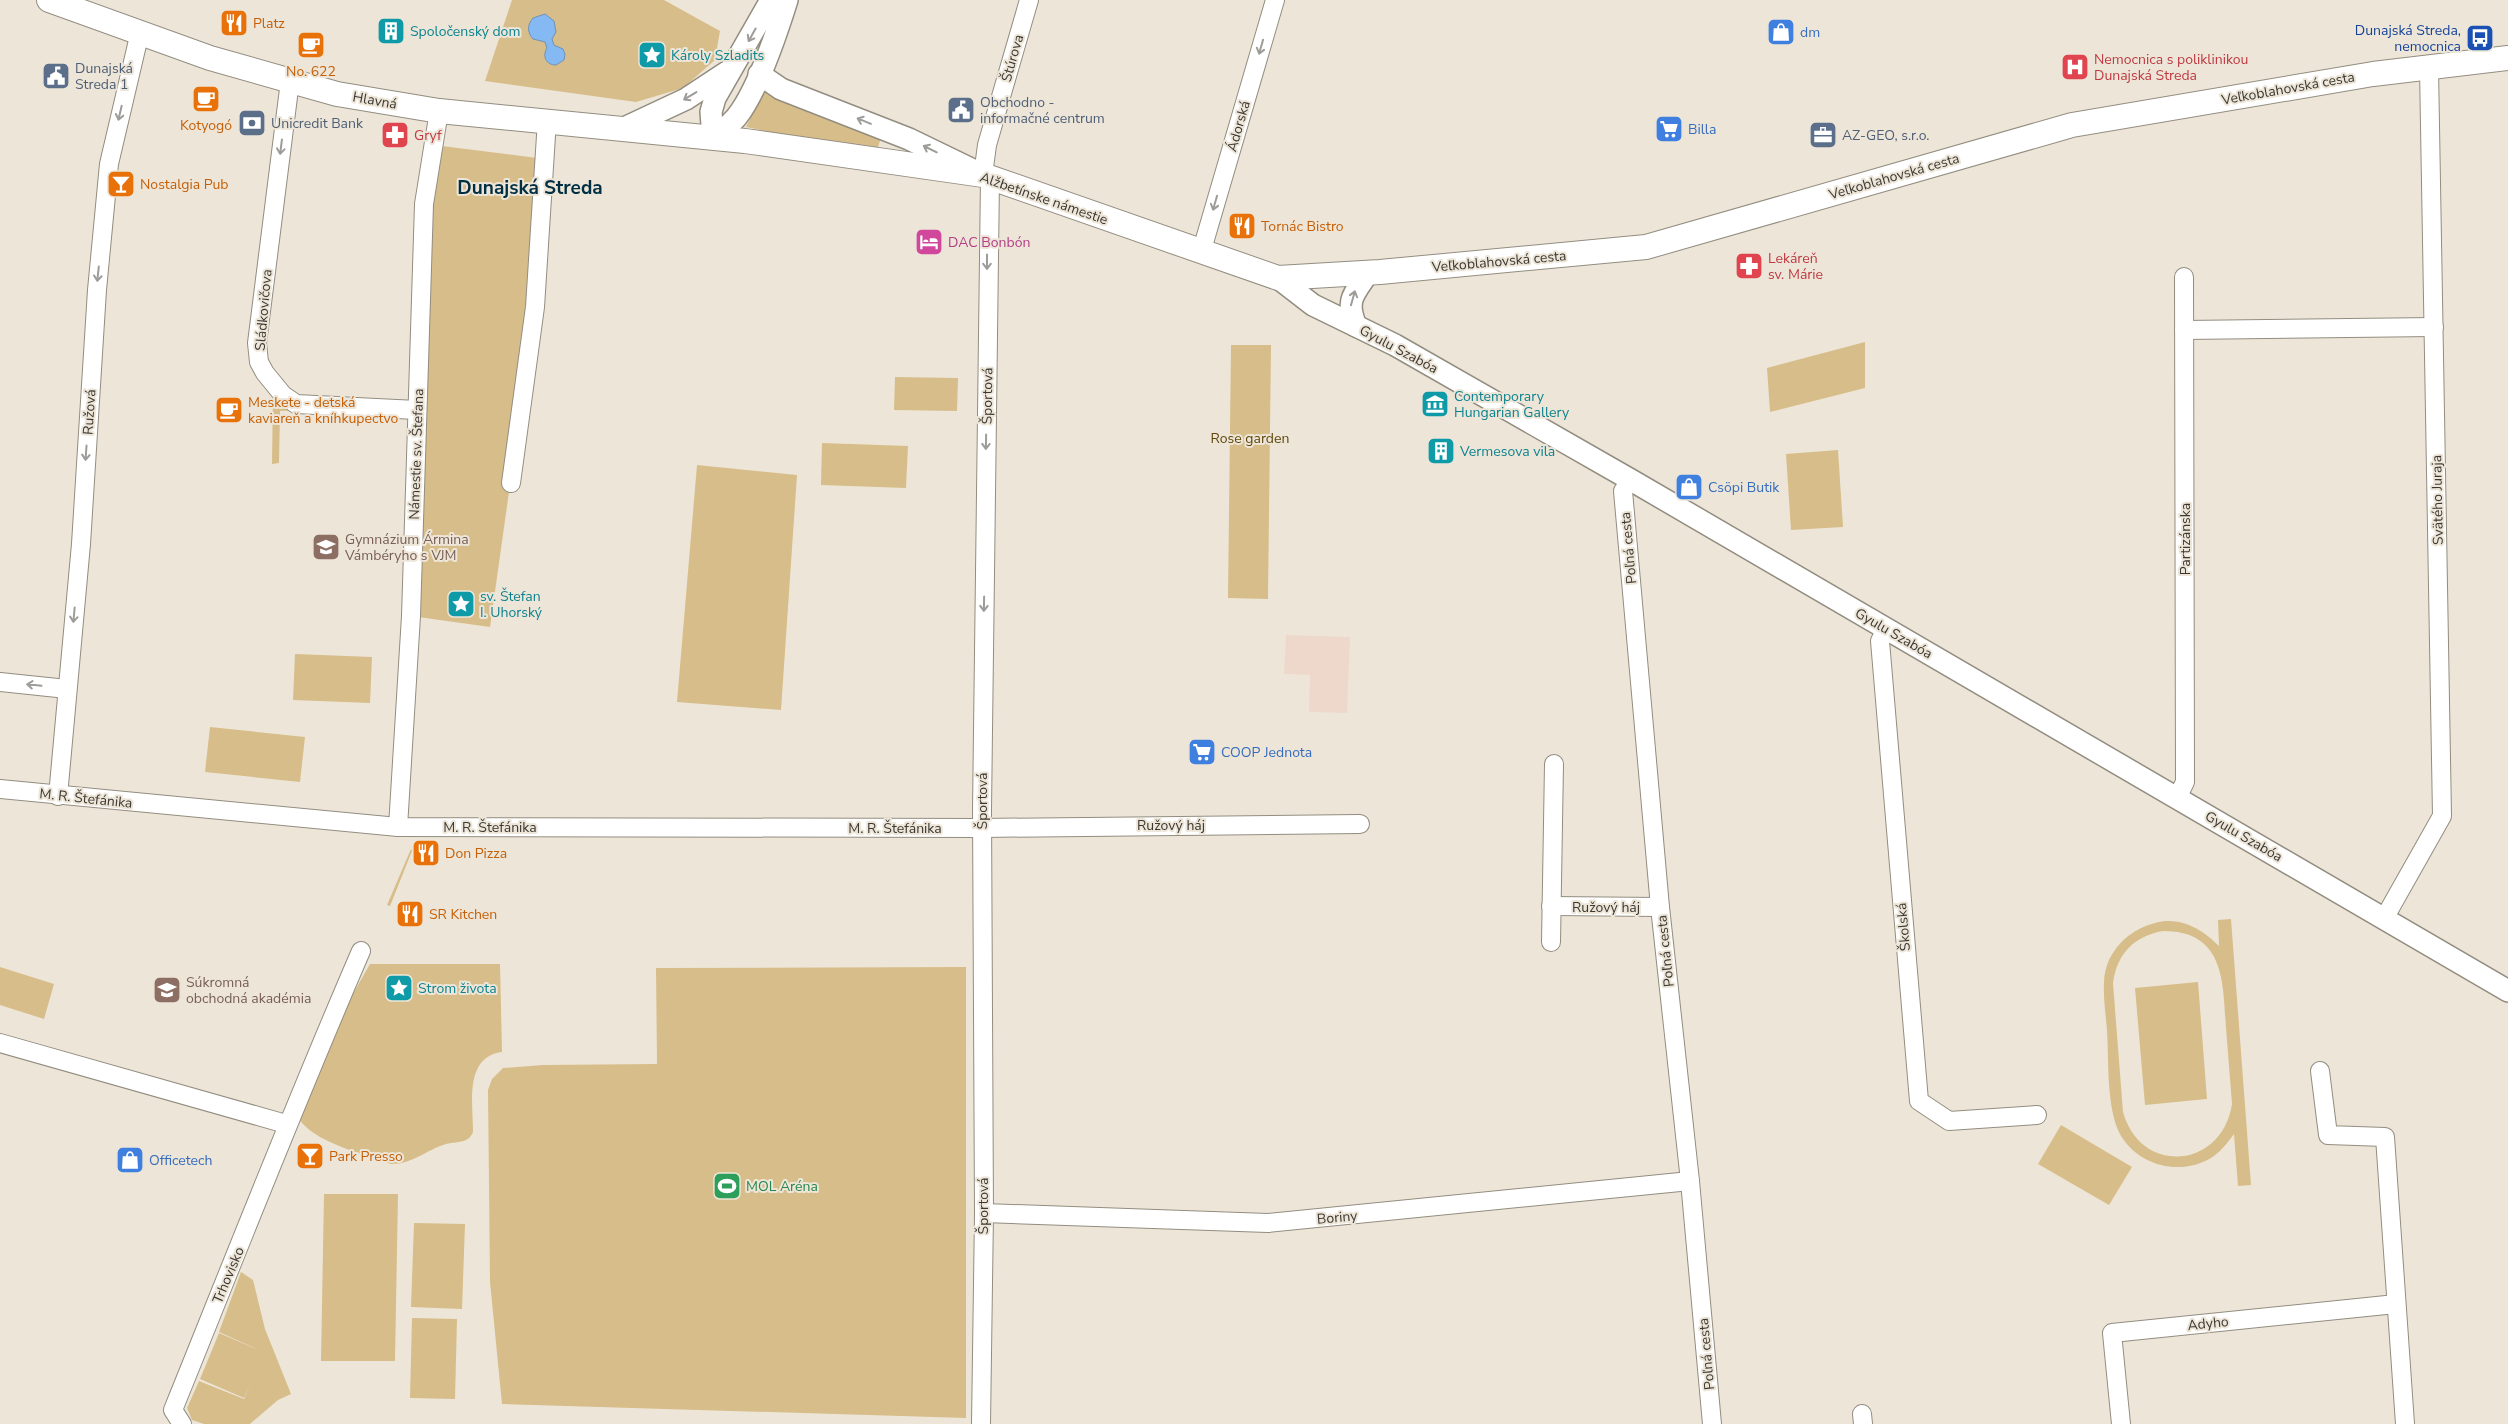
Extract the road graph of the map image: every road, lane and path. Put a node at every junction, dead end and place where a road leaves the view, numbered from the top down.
1 (50, 0) edge
2 (771, 0) edge
3 (787, 0) edge
4 (1028, 0) edge
5 (1275, 0) edge
6 (140, 32) junction
7 (2508, 58) edge
8 (2429, 68) junction
9 (731, 69) junction
10 (759, 74) junction
11 (290, 81) junction
12 (439, 111) junction
13 (547, 120) junction
14 (622, 128) junction
15 (713, 137) junction
16 (986, 177) junction
17 (1201, 252) junction
18 (1368, 273) junction
19 (2184, 277) dead end
20 (1278, 278) junction
21 (1356, 326) junction
22 (2434, 327) junction
23 (2184, 330) junction
24 (416, 410) junction
25 (1631, 480) junction
26 (510, 483) dead end
27 (1886, 629) junction
28 (0, 682) edge
29 (67, 689) junction
30 (1554, 764) dead end
31 (0, 789) edge
32 (58, 796) junction
33 (2177, 798) junction
34 (1360, 824) dead end
35 (398, 827) junction
36 (982, 828) junction
37 (1552, 906) junction
38 (1660, 907) junction
39 (2384, 917) junction
40 (1552, 942) dead end
41 (361, 951) dead end
42 (2508, 991) edge
43 (0, 1042) edge
44 (2320, 1071) dead end
45 (2037, 1115) dead end
46 (286, 1124) junction
47 (1690, 1181) junction
48 (984, 1213) junction
49 (2396, 1304) junction
50 (182, 1424) edge
51 (981, 1424) edge
52 (1712, 1424) edge
53 (2121, 1424) edge
54 (2405, 1424) edge

1 - 6 main road, Hlavná
2 -> 9 street
3 - 10 street
4 - 16 street, Štúrova
5 -> 17 street, Ádorská
6 - 11 main road, Hlavná
6 -> 29 street, Ružová
7 - 8 main road, Veľkoblahovská cesta
8 - 18 main road, Veľkoblahovská cesta
8 - 22 street, Svätého Juraja
9 -> 14 street
9 - 15 street
10 - 15 street
16 -> 10 street
11 - 12 main road, Hlavná
11 -> 24 street, Sládkovičova
12 - 13 main road, Hlavná
12 - 24 street, Námestie sv. Štefana
13 - 14 main road, Hlavná
13 - 26 street
14 - 15 main road, Hlavná
15 - 16 main road, Alžbetínske námestie
16 - 17 main road, Alžbetínske námestie
16 -> 36 street, Športová
17 - 20 main road, Alžbetínske námestie
18 - 20 main road, Veľkoblahovská cesta
21 -> 18 street
19 - 23 street, Partizánska
20 - 21 street, Gyulu Szabóa
21 - 25 street, Gyulu Szabóa
22 - 23 street
22 - 39 street, Svätého Juraja
23 - 33 street, Partizánska
24 - 35 street, Námestie sv. Štefana
25 - 27 street, Gyulu Szabóa
25 - 38 street, Poľná cesta
27 - 33 street, Gyulu Szabóa
27 - 45 street, Školská
29 -> 28 street
29 - 32 street, Ružová
30 - 37 street, Ružový háj
31 - 32 street, M. R. Štefánika
32 - 35 street, M. R. Štefánika
33 - 39 street, Gyulu Szabóa
34 - 36 street, Ružový háj
35 - 36 street, M. R. Štefánika
36 - 48 street, Športová
37 - 38 street, Ružový háj
37 - 40 street, Ružový háj
38 - 47 street, Poľná cesta
39 - 42 street, Gyulu Szabóa
41 - 46 street, Trhovisko
43 - 46 street
44 - 49 street
46 - 50 street, Trhovisko
47 - 48 street, Boriny
47 - 52 street, Poľná cesta
48 - 51 street, Športová
49 - 53 street, Adyho
49 - 54 street

